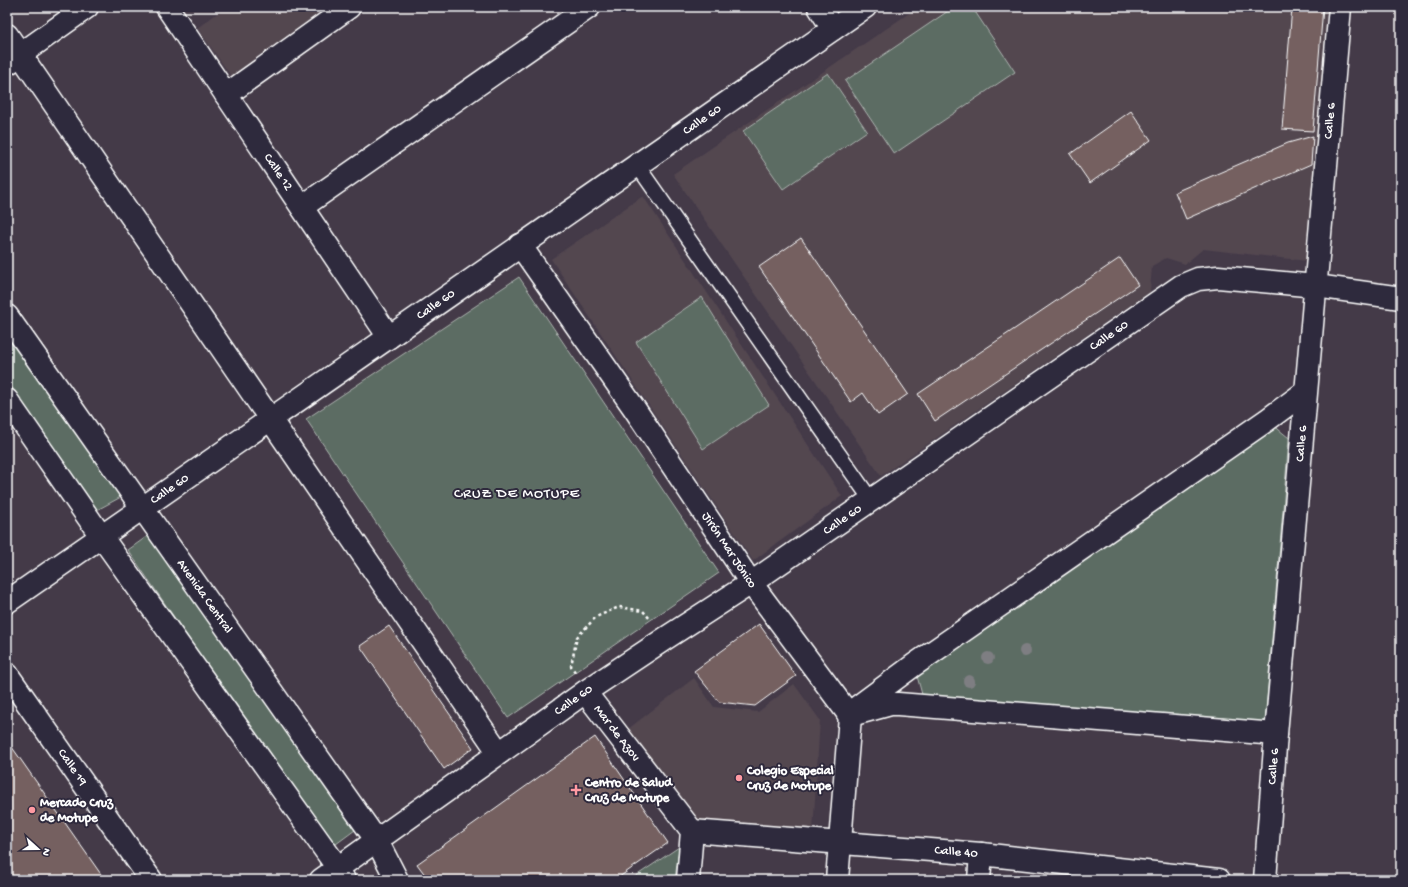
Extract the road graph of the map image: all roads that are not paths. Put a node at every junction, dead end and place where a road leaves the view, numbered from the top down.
1 (87, 7) edge
2 (167, 7) edge
3 (349, 7) edge
4 (589, 7) edge
5 (819, 7) edge
6 (865, 7) edge
7 (1340, 7) edge
8 (833, 29) junction
9 (7, 35) edge
10 (14, 60) edge
11 (226, 95) junction
12 (637, 165) junction
13 (302, 208) junction
14 (520, 245) junction
15 (1316, 286) junction
16 (1401, 298) edge
17 (7, 316) edge
18 (389, 337) junction
19 (1305, 392) junction
20 (7, 400) edge
21 (270, 419) junction
22 (871, 500) junction
23 (142, 508) junction
24 (101, 536) junction
25 (751, 584) junction
26 (7, 602) edge
27 (7, 674) edge
28 (585, 692) junction
29 (849, 715) junction
30 (1276, 734) junction
31 (499, 753) junction
32 (692, 831) junction
33 (377, 841) junction
34 (841, 844) junction
35 (981, 854) junction
36 (1126, 875) edge
37 (334, 876) edge
38 (150, 880) edge
39 (398, 880) edge
40 (688, 880) edge
41 (838, 880) edge
42 (979, 880) edge
43 (1219, 880) edge
44 (1265, 880) edge

1 - 10 street
2 - 11 street, Calle 12
3 - 11 street
4 - 13 street
5 - 8 street
6 - 8 street, Calle 60
7 - 15 street, Calle 6
8 - 12 street, Calle 60
9 - 10 street
10 - 21 street
11 - 13 street, Calle 12
12 - 14 street, Calle 60
12 - 22 lane
13 - 18 street, Calle 12
14 - 18 street, Calle 60
14 - 25 street, Jirón Mar Jónico
15 - 16 street, Calle 60
15 - 19 street, Calle 6
15 - 22 street, Calle 60
17 - 23 street, Avenida Central
18 - 21 street, Calle 60
19 - 29 street
19 - 30 street, Calle 6
20 - 24 street
21 - 23 street, Calle 60
21 - 31 street
22 - 25 street, Calle 60
23 - 24 street, Calle 60
23 - 33 street, Avenida Central
24 - 26 street, Calle 60
24 - 37 street
25 - 28 street, Calle 60
25 - 29 street, Jirón Mar Jónico
27 - 38 street, Calle 19
28 - 31 street, Calle 60
28 - 32 street, Mar de Azov
29 - 30 street
29 - 34 street
30 - 44 street, Calle 6
31 - 33 street, Calle 60
32 - 34 street, Calle 40
32 - 40 street
33 - 37 street, Calle 60
33 - 39 street, Avenida Central
34 - 35 street, Calle 40
34 - 41 street
35 - 36 street, Calle 40
35 - 42 street
36 - 43 street, Calle 40

